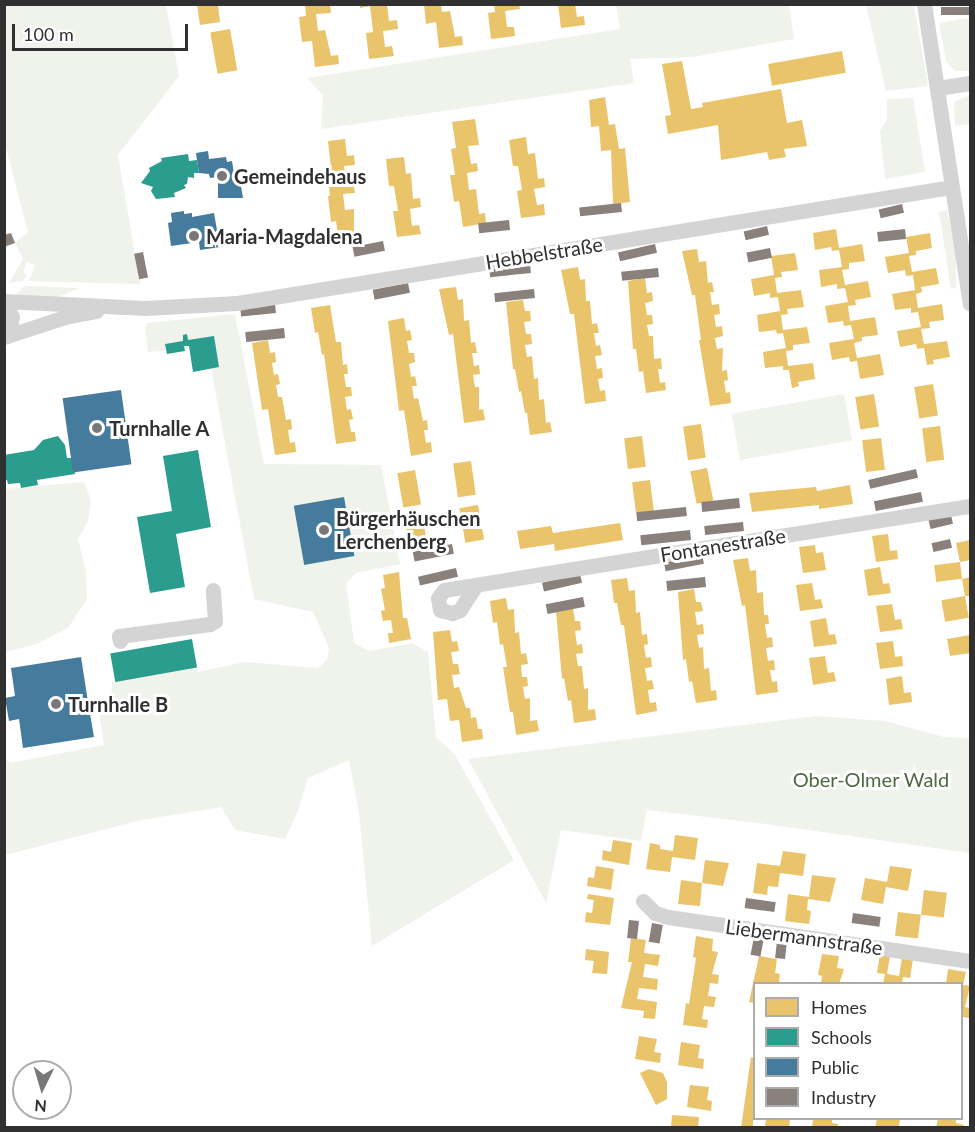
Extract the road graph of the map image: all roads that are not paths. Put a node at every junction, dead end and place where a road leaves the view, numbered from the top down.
1 (924, 4) edge
2 (970, 83) edge
3 (938, 88) junction
4 (951, 187) junction
5 (967, 258) edge
6 (4, 302) edge
7 (970, 303) edge
8 (135, 307) junction
9 (6, 336) edge
10 (970, 506) edge
11 (476, 585) dead end
12 (213, 590) dead end
13 (120, 641) dead end
14 (643, 900) dead end
15 (970, 961) edge

1 - 3 street
2 - 3 street
3 - 4 street
4 - 5 street
4 - 8 street, Hebbelstraße
5 - 7 street
6 - 8 street
6 - 9 street
8 - 9 street
10 - 11 street, Fontanestraße
12 - 13 street
14 - 15 street, Liebermannstraße

